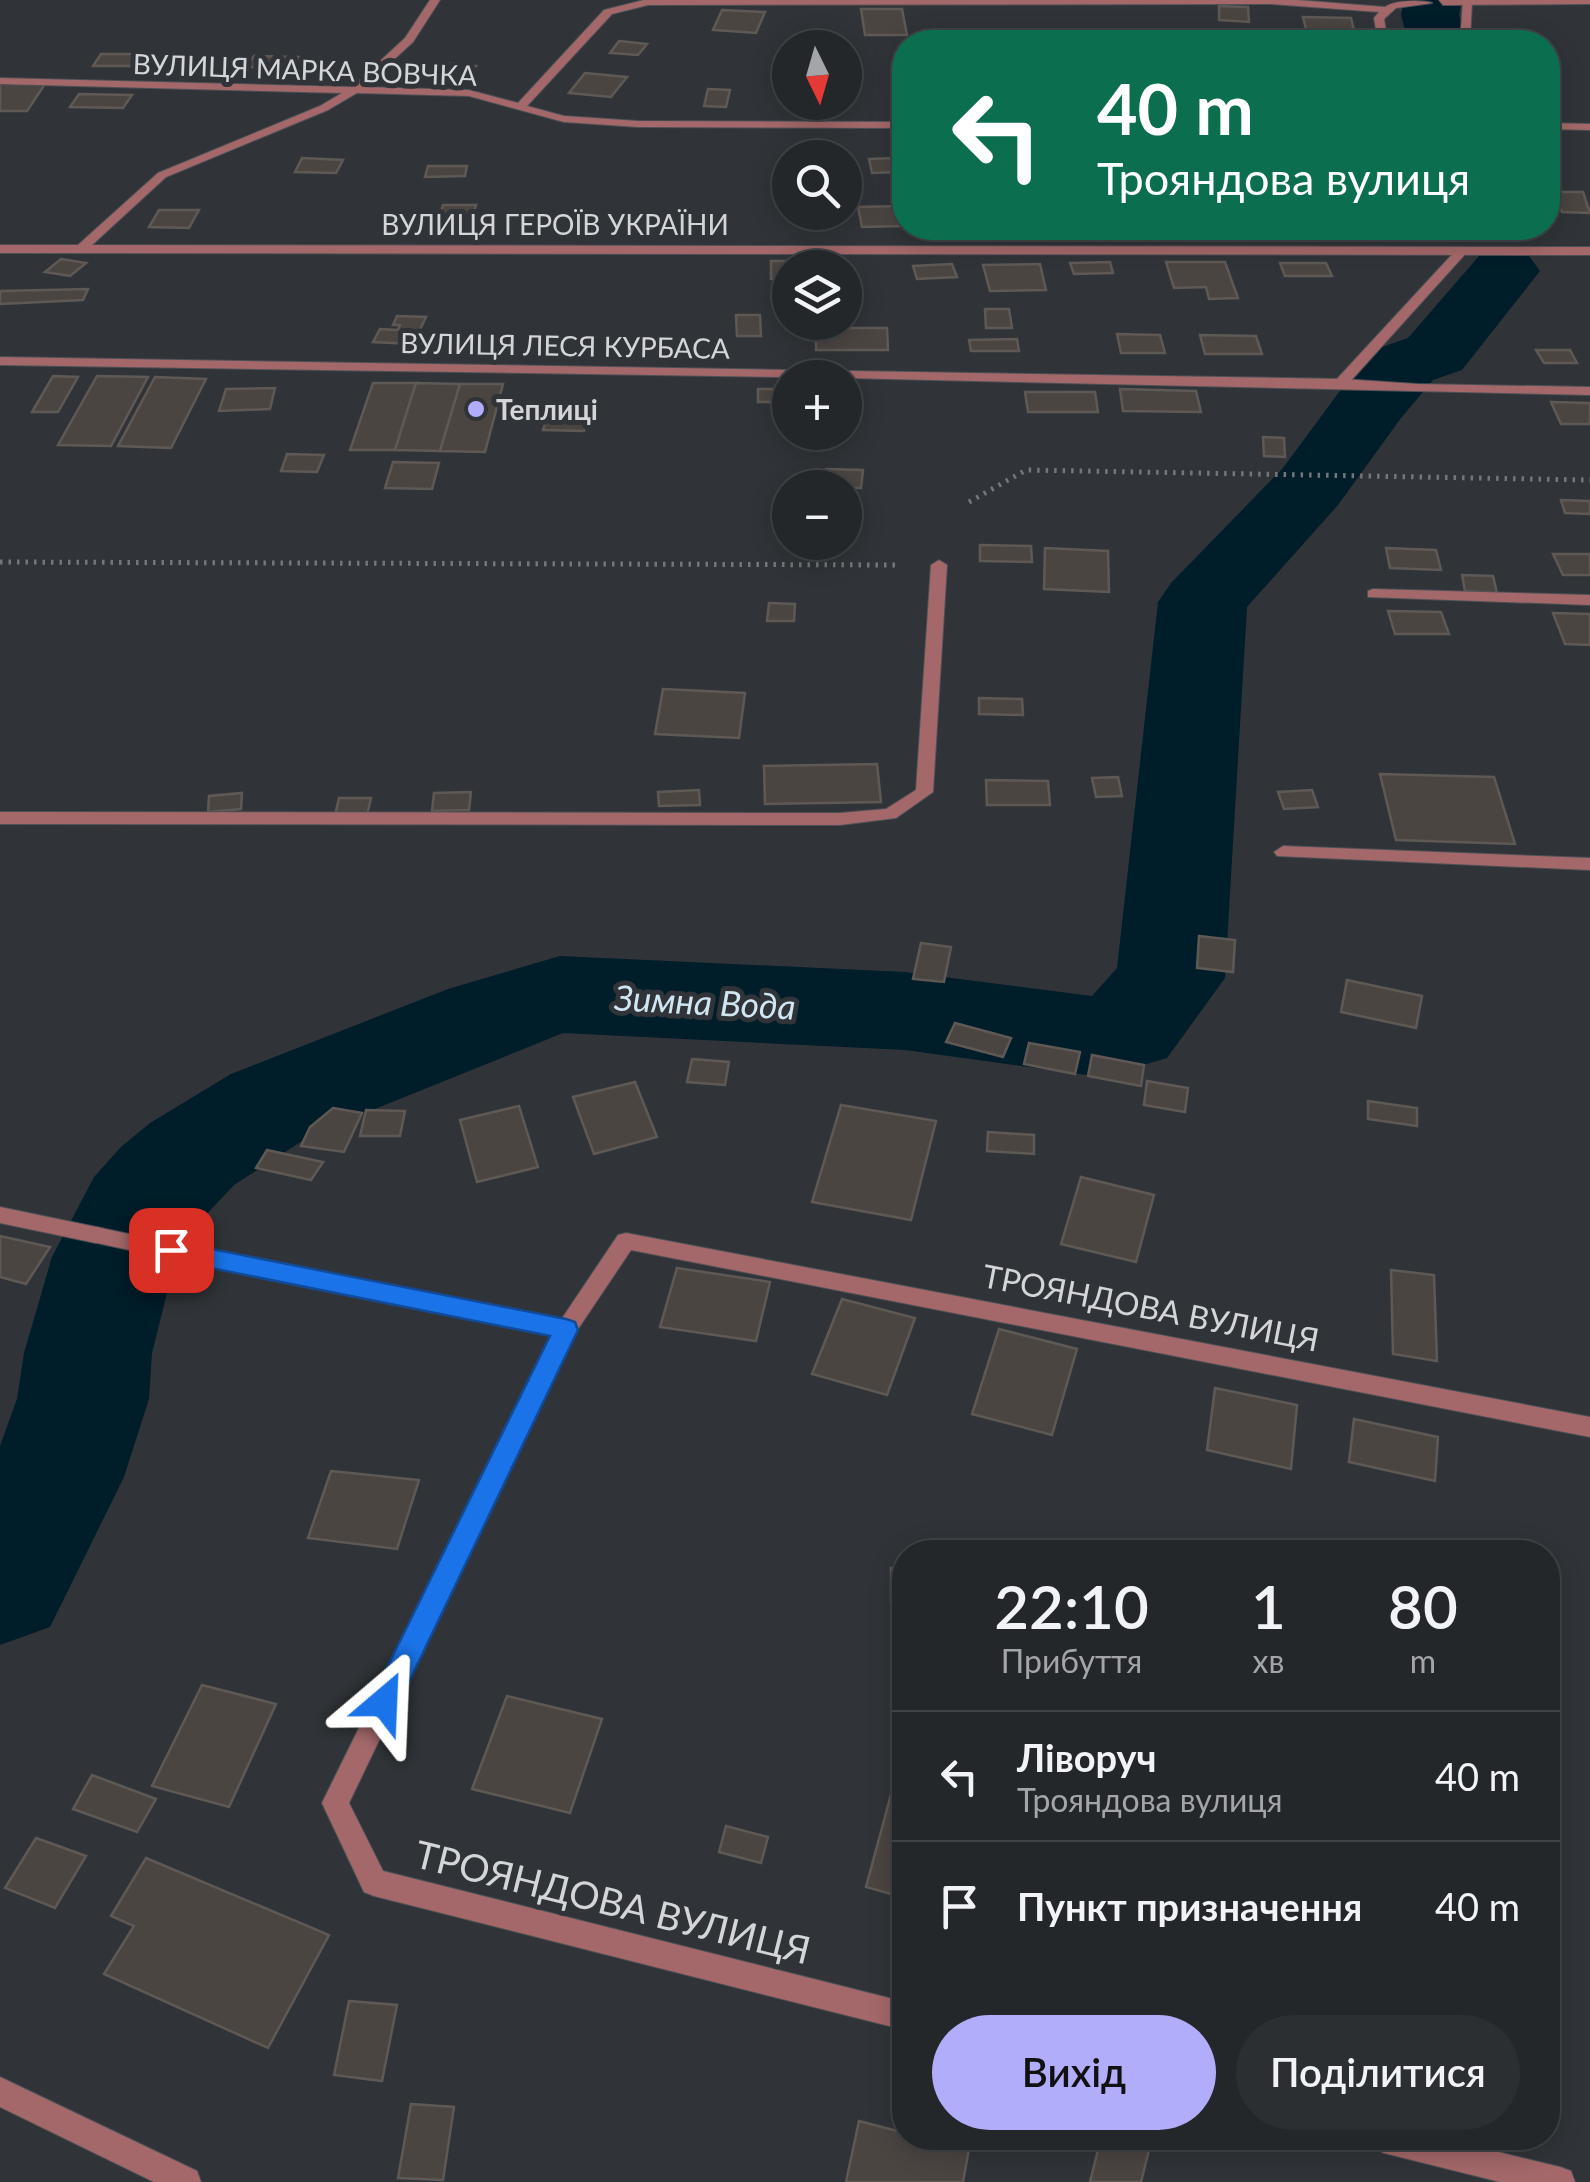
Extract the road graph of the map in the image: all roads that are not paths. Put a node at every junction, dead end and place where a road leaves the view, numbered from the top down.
1 (436, 0) edge
2 (1590, 1) edge
3 (1443, 2) edge
4 (1468, 2) edge
5 (1388, 10) junction
6 (1380, 30) edge
7 (1466, 30) edge
8 (0, 81) edge
9 (355, 90) junction
10 (521, 106) junction
11 (892, 124) edge
12 (1560, 126) edge
13 (1590, 127) edge
14 (82, 248) junction
15 (0, 249) edge
16 (1462, 251) junction
17 (1590, 251) edge
18 (0, 362) edge
19 (1340, 383) junction
20 (1590, 391) edge
21 (939, 565) road end
22 (1373, 594) dead end
23 (1590, 600) edge
24 (0, 818) edge
25 (1283, 852) dead end
26 (1590, 864) edge
27 (0, 1215) edge
28 (566, 1330) junction
29 (1590, 1427) edge
30 (892, 2013) edge
31 (0, 2092) edge
32 (1432, 2150) edge
33 (186, 2182) edge
34 (1560, 2182) edge

1 - 9 street
2 - 4 street
3 - 4 street
3 - 5 street
4 - 7 street
5 - 6 street
5 - 10 street
8 - 9 street, ВУЛИЦЯ МАРКА ВОВЧКА
9 - 10 street, ВУЛИЦЯ МАРКА ВОВЧКА
9 - 14 street
10 - 11 street, ВУЛИЦЯ МАРКА ВОВЧКА
12 - 13 street
14 - 15 street, ВУЛИЦЯ ГЕРОЇВ УКРАЇНИ
14 - 16 street, ВУЛИЦЯ ГЕРОЇВ УКРАЇНИ
16 - 17 street, ВУЛИЦЯ ГЕРОЇВ УКРАЇНИ
16 - 19 street
18 - 19 street, ВУЛИЦЯ ЛЕСЯ КУРБАСА
19 - 20 street, ВУЛИЦЯ ЛЕСЯ КУРБАСА
21 - 24 street
22 - 23 street
25 - 26 street
27 - 28 street
28 - 29 street, ТРОЯНДОВА ВУЛИЦЯ
28 - 30 street, ТРОЯНДОВА ВУЛИЦЯ
31 - 33 street
32 - 34 street

